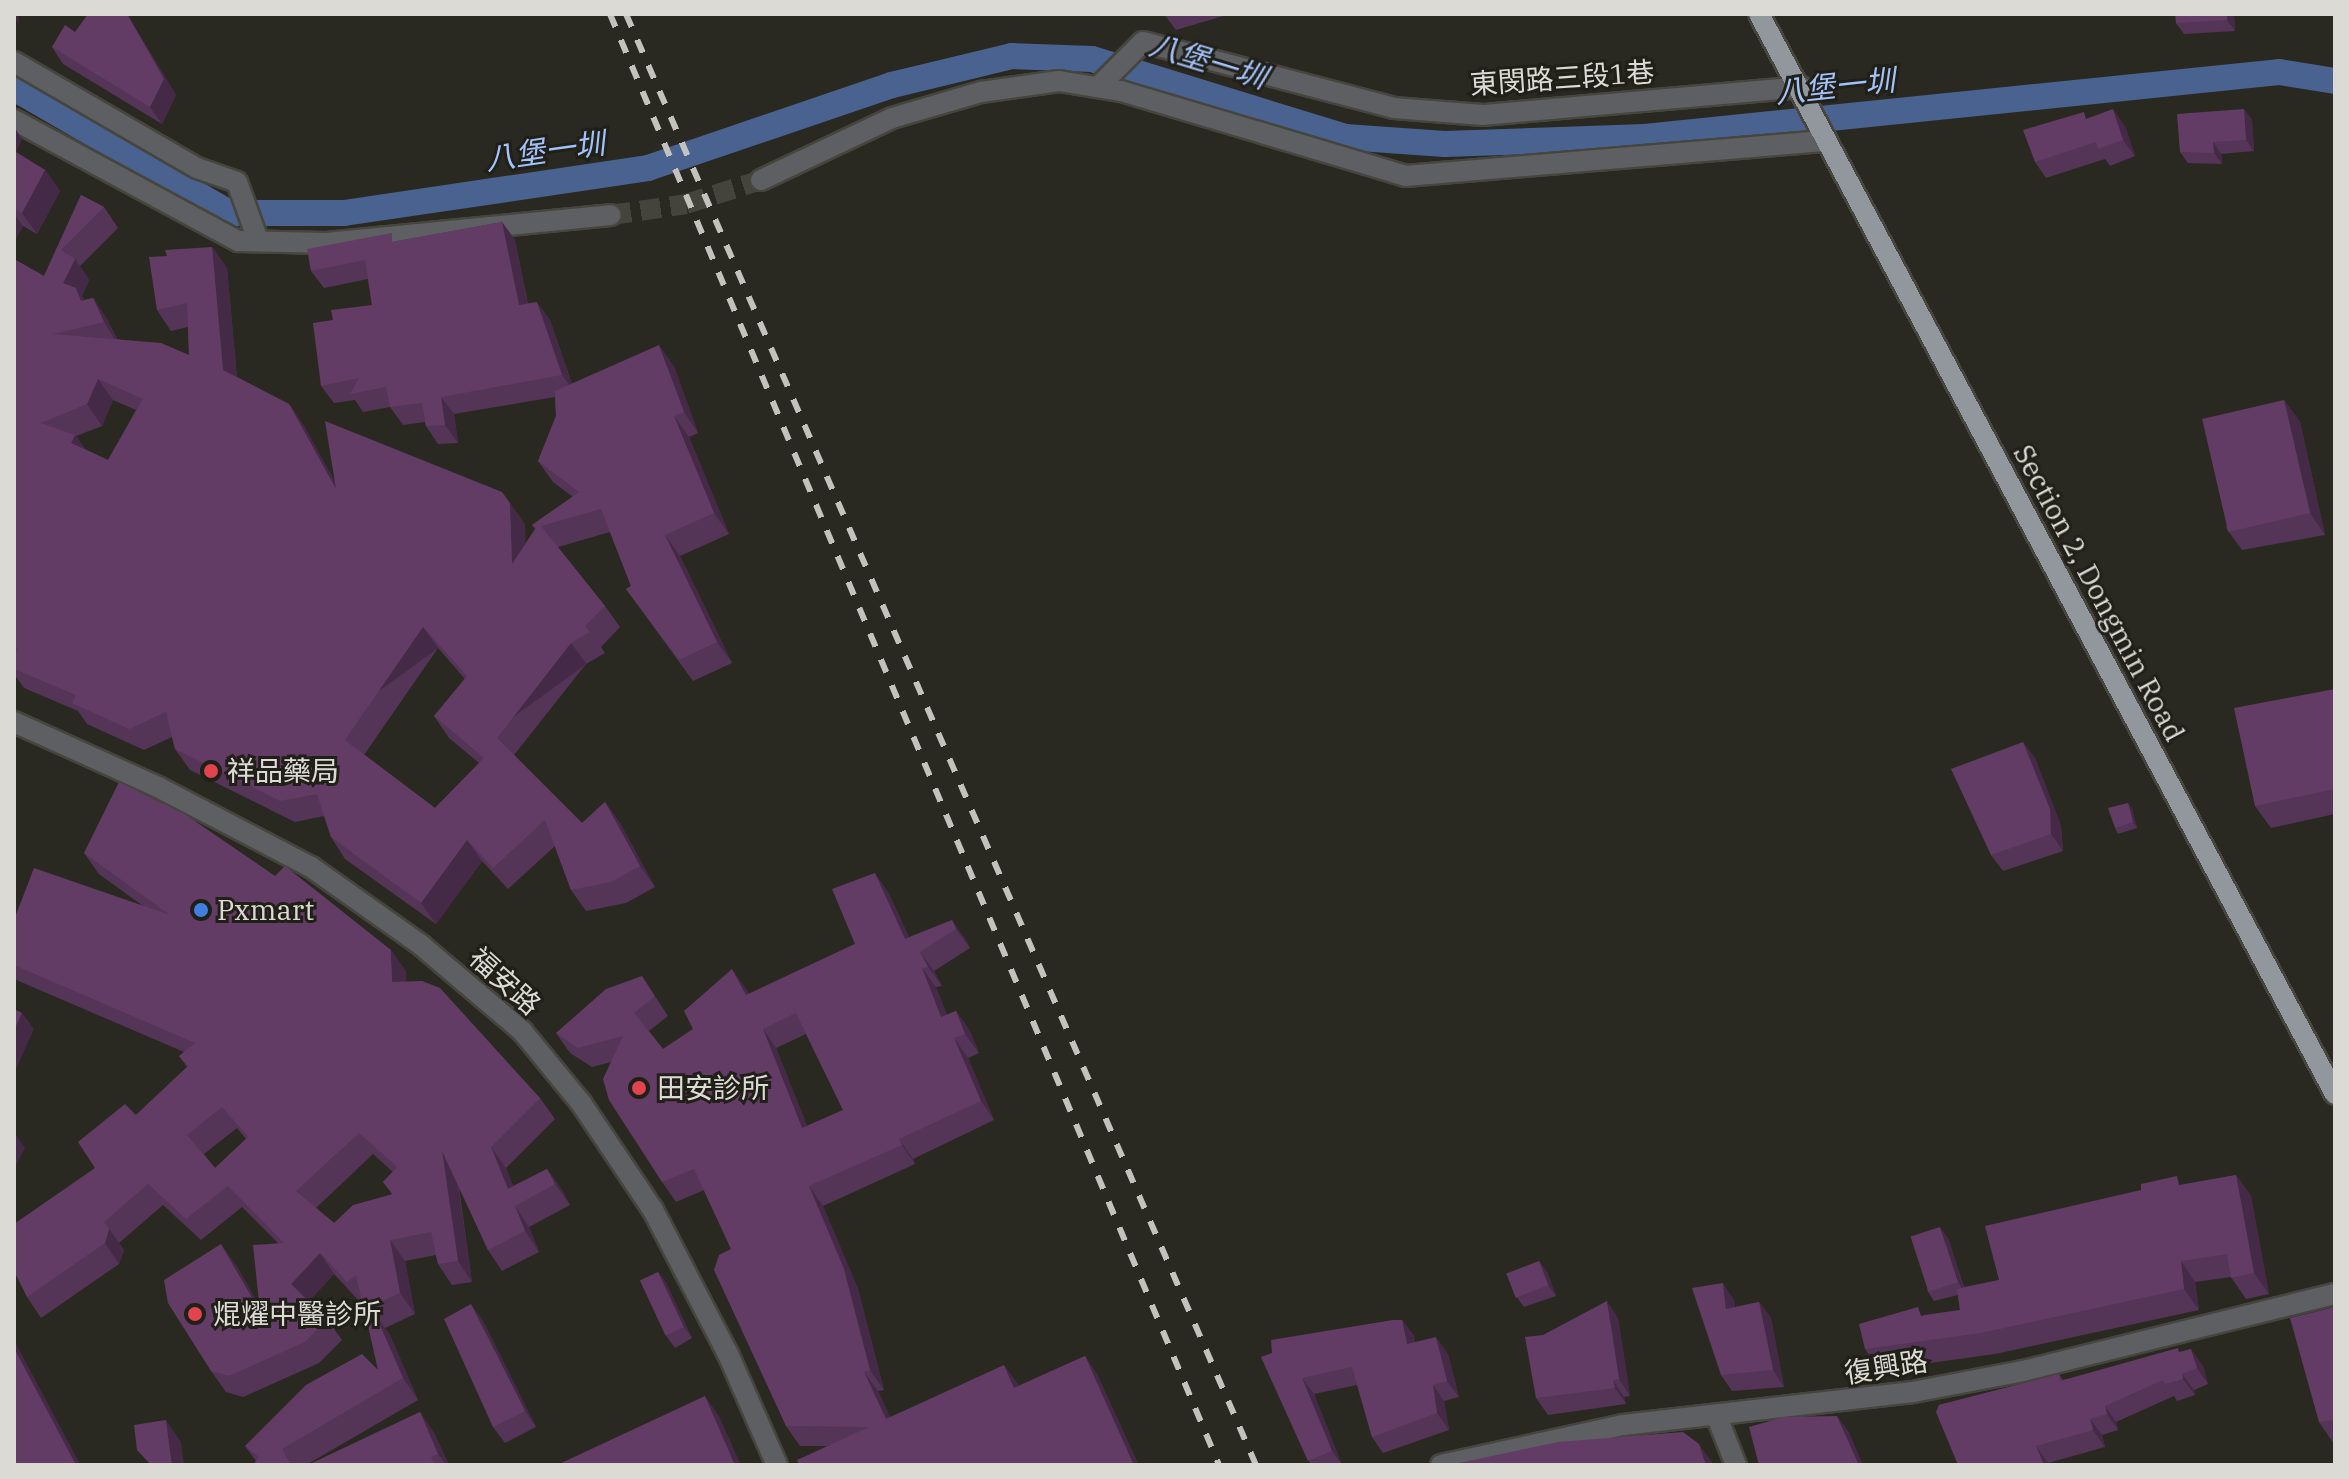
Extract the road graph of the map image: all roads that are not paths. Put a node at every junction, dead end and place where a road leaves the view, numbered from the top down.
1 (1759, 14) edge
2 (14, 62) edge
3 (1099, 86) junction
4 (1802, 87) junction
5 (14, 120) edge
6 (1823, 141) junction
7 (761, 180) tunnel mouth
8 (611, 215) tunnel mouth
9 (258, 240) junction
10 (14, 722) edge
11 (2335, 1094) edge
12 (2335, 1294) edge
13 (1717, 1417) junction
14 (777, 1465) edge
15 (1441, 1465) edge
16 (1736, 1465) edge

1 - 4 main road, Section 2, Dongmin Road
2 - 9 street
3 - 4 street, 東閔路三段1巷
3 - 6 street
3 - 7 street
4 - 6 main road, Section 2, Dongmin Road
5 - 9 street
6 - 11 main road, Section 2, Dongmin Road
8 - 9 street
10 - 14 street, 福安路
12 - 13 street, 復興路
13 - 15 street, 復興路
13 - 16 street

